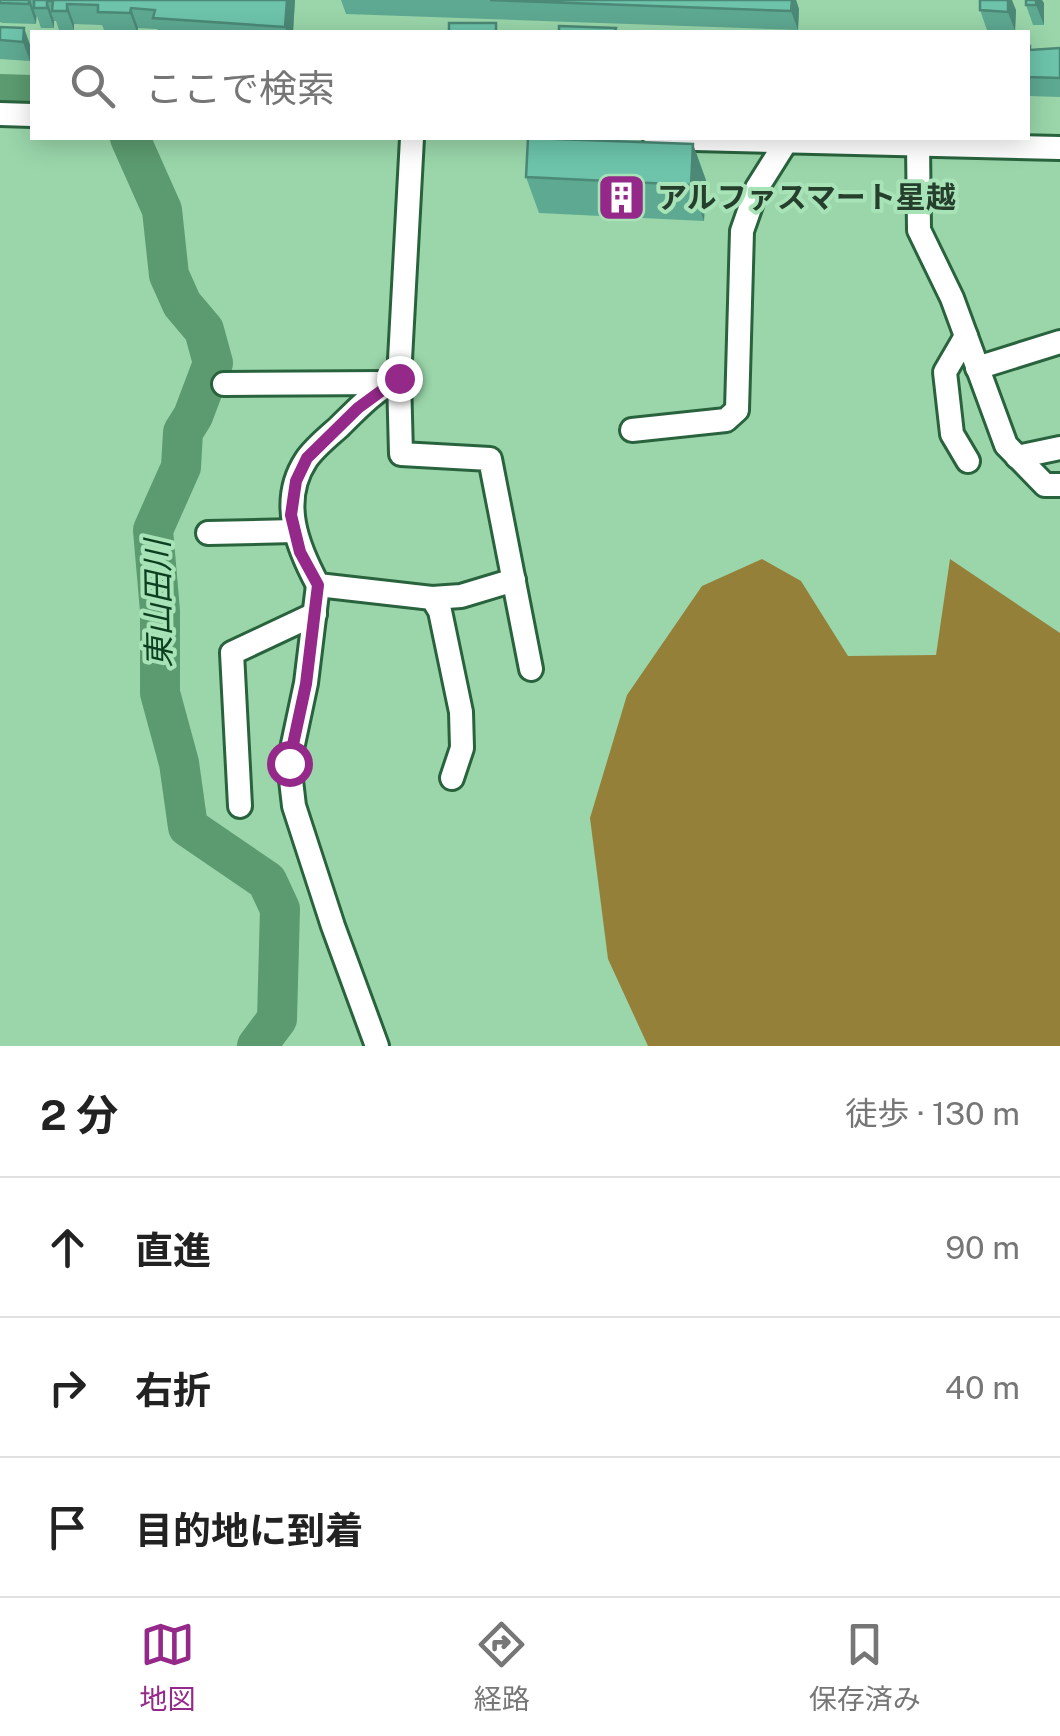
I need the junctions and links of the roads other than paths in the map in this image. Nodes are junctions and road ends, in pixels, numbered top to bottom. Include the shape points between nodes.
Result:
1 (0, 114) edge
2 (30, 115) edge
3 (412, 140) edge
4 (720, 140) edge
5 (786, 142) junction
6 (918, 144) junction
7 (1060, 148) edge
8 (966, 336) junction
9 (1060, 342) edge
10 (977, 368) junction
11 (393, 381) junction
12 (224, 384) dead end
13 (632, 430) dead end
14 (1060, 448) edge
15 (1017, 456) junction
16 (968, 461) dead end
17 (1060, 485) edge
18 (208, 532) dead end
19 (295, 532) junction
20 (514, 580) junction
21 (318, 585) junction
22 (432, 598) junction
23 (315, 614) junction
24 (532, 669) dead end
25 (452, 778) dead end
26 (240, 806) dead end
27 (378, 1046) edge

1 - 2 street
3 - 11 street
4 - 5 street
5 - 6 street
5 - 13 street via 757,188 742,230 737,410 726,420
6 - 7 street
6 - 8 street via 919,230
8 - 10 street
8 - 16 street via 945,372 952,434
9 - 10 street
10 - 15 street via 1006,445
11 - 12 street
11 - 19 street via 307,458 296,481
11 - 20 street via 401,454 490,459
14 - 15 street
15 - 17 street via 1045,485
18 - 19 street
19 - 21 street
20 - 22 street
20 - 24 street
21 - 22 street
21 - 23 street
22 - 25 street via 462,712 462,748
23 - 26 street via 232,653
23 - 27 street via 289,763 294,806

